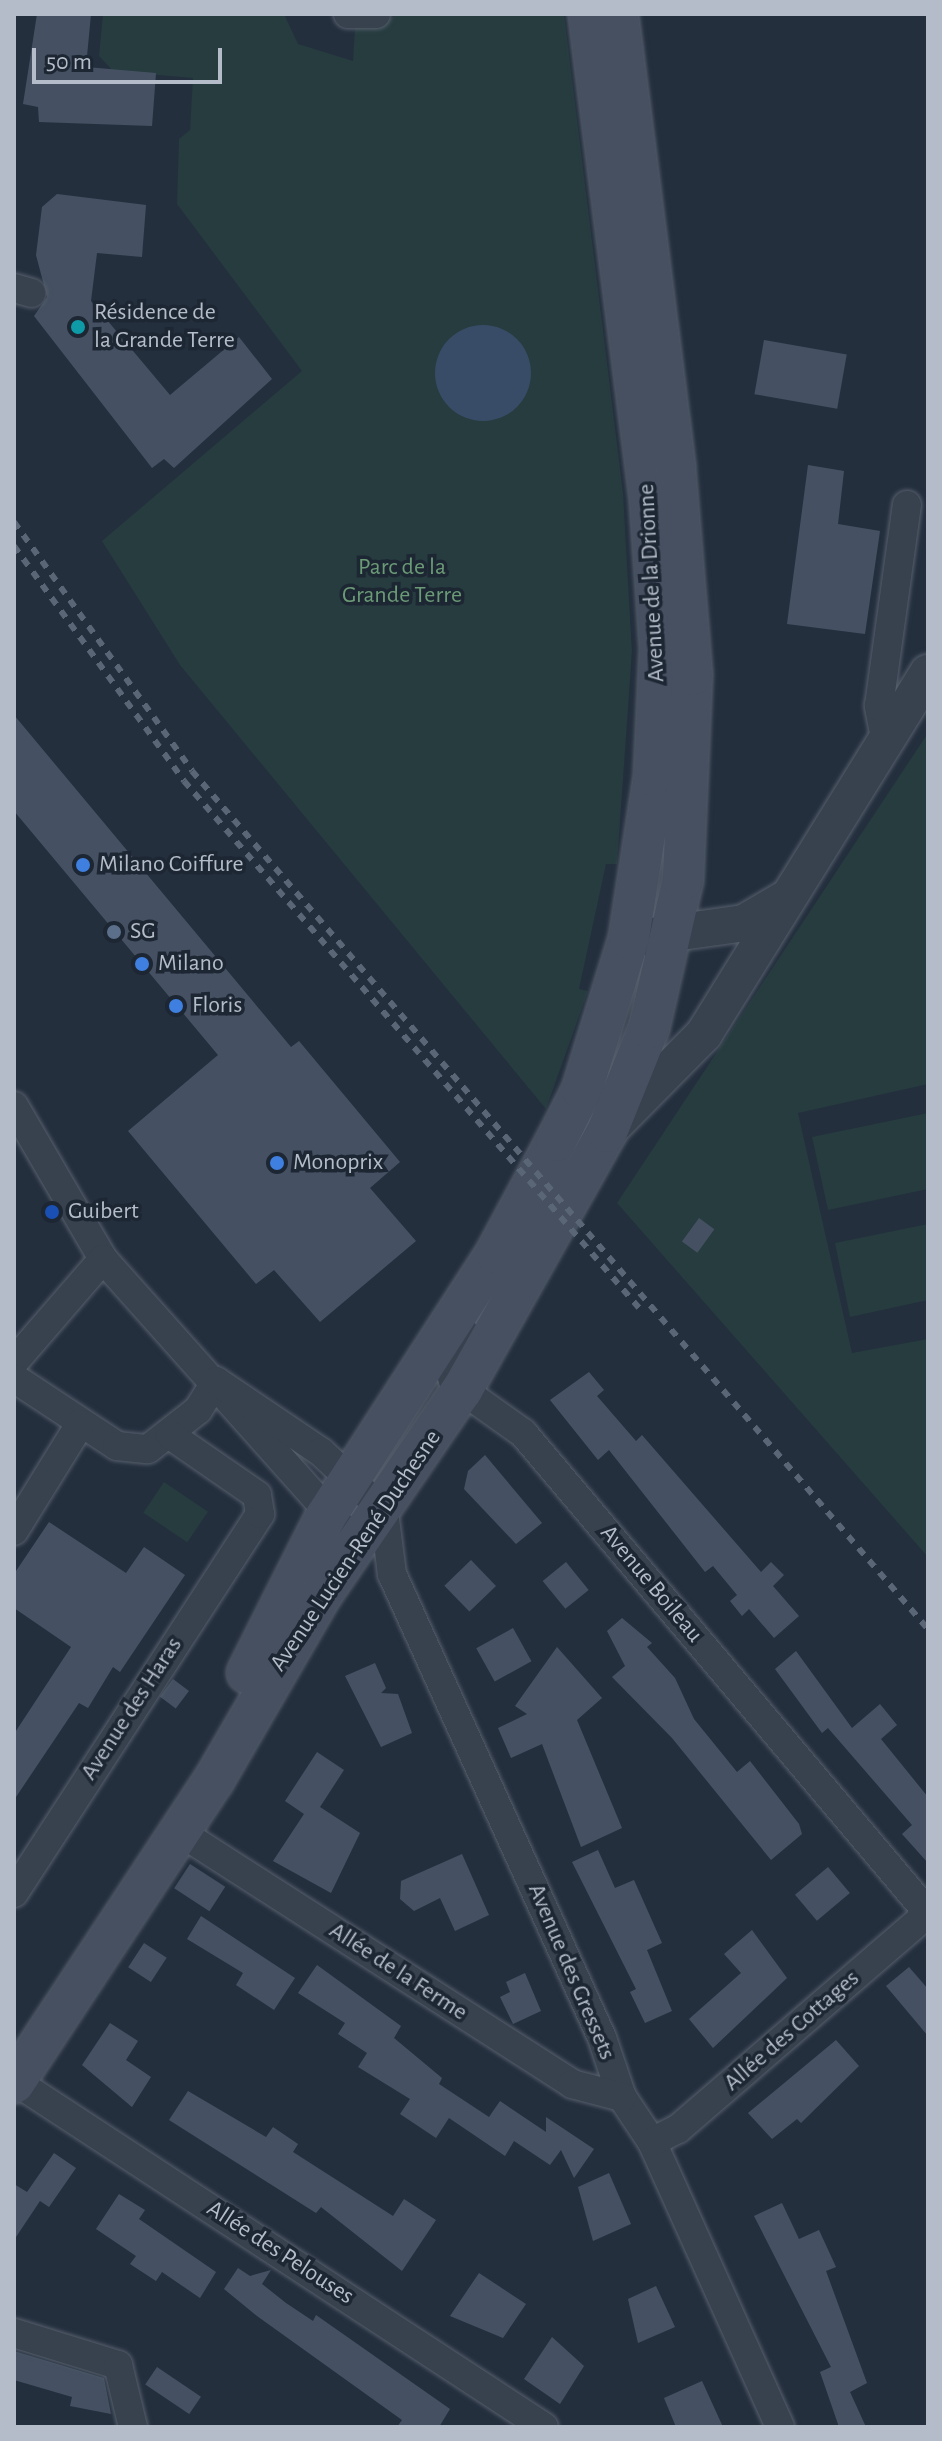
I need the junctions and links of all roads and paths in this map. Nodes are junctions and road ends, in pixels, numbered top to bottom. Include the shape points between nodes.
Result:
1 (348, 14) edge
2 (376, 14) edge
3 (589, 14) edge
4 (618, 14) edge
5 (907, 505) dead end
6 (928, 673) edge
7 (885, 738) junction
8 (784, 900) junction
9 (675, 934) junction
10 (629, 938) junction
11 (619, 978) junction
12 (649, 1028) junction
13 (704, 1034) junction
14 (14, 1106) edge
15 (607, 1132) junction
16 (556, 1141) joint
17 (496, 1253) junction
18 (103, 1259) junction
19 (14, 1362) edge
20 (14, 1378) edge
21 (216, 1381) junction
22 (462, 1390) junction
23 (80, 1424) junction
24 (170, 1435) junction
25 (349, 1478) junction
26 (326, 1516) junction
27 (373, 1525) junction
28 (14, 1531) edge
29 (180, 1832) junction
30 (14, 1893) edge
31 (928, 1913) edge
32 (14, 2041) edge
33 (15, 2082) edge
34 (622, 2097) junction
35 (652, 2142) junction
36 (14, 2333) edge
37 (133, 2427) edge
38 (544, 2427) edge
39 (780, 2427) edge

1 - 2 street
3 - 10 main road, Avenue de la Drionne via 650,500 660,648 654,776
4 - 9 main road, Avenue de la Drionne via 675,466 691,661 691,788
5 - 7 street via 879,706
6 - 7 street
7 - 8 street
8 - 9 street via 744,923
8 - 13 street
9 - 10 street
9 - 12 main road, Avenue de la Drionne
10 - 11 main road, Avenue de la Drionne
11 - 12 street
11 - 16 main road, Avenue de la Drionne
12 - 13 street
12 - 15 main road, Avenue de la Drionne
13 - 15 street
14 - 18 street
15 - 22 main road, Avenue Lucien-René Duchesne
16 - 17 main road, Avenue Lucien-René Duchesne
17 - 22 street via 494,1285 447,1360 450,1378
17 - 25 main road, Avenue Lucien-René Duchesne
18 - 19 street
18 - 21 street
20 - 23 street
21 - 24 street
21 - 25 street
21 - 26 street
22 - 27 main road, Avenue Lucien-René Duchesne
22 - 31 street, Avenue Boileau via 523,1433
23 - 24 street via 117,1446 148,1449
23 - 28 street
24 - 30 street, Avenue des Haras via 257,1495 260,1514
25 - 26 main road, Avenue Lucien-René Duchesne
25 - 27 street
26 - 27 street
26 - 32 main road, Avenue Lucien-René Duchesne via 220,1721
27 - 29 main road, Avenue Lucien-René Duchesne
27 - 34 street, Avenue des Gressets via 602,2038
29 - 33 main road, Avenue Lucien-René Duchesne
29 - 34 street, Allée de la Ferme via 572,2084
31 - 35 street, Allée des Cottages via 678,2129
33 - 38 street, Allée des Pelouses
34 - 35 street, Avenue des Gressets
35 - 39 street, Avenue des Gressets
36 - 37 street via 118,2365

